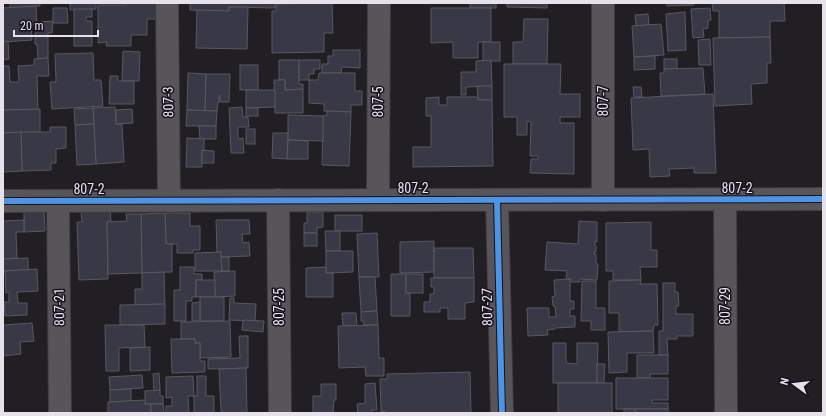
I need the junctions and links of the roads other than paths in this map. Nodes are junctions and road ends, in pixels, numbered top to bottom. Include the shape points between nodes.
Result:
1 (167, 3) edge
2 (379, 3) edge
3 (603, 3) edge
4 (823, 199) edge
5 (278, 200) junction
6 (378, 200) junction
7 (497, 200) junction
8 (603, 200) junction
9 (725, 200) junction
10 (3, 201) edge
11 (58, 201) junction
12 (169, 201) junction
13 (60, 413) edge
14 (280, 413) edge
15 (502, 413) edge
16 (726, 413) edge

1 - 12 street, 807-3
2 - 6 street, 807-5
3 - 8 street, 807-7
4 - 9 street, 807-2
5 - 6 street, 807-2
5 - 12 street, 807-2
5 - 14 street, 807-25
6 - 7 street, 807-2
7 - 8 street, 807-2
7 - 15 street, 807-27
8 - 9 street, 807-2
9 - 16 street, 807-29
10 - 11 street, 807-2
11 - 12 street, 807-2
11 - 13 street, 807-21

